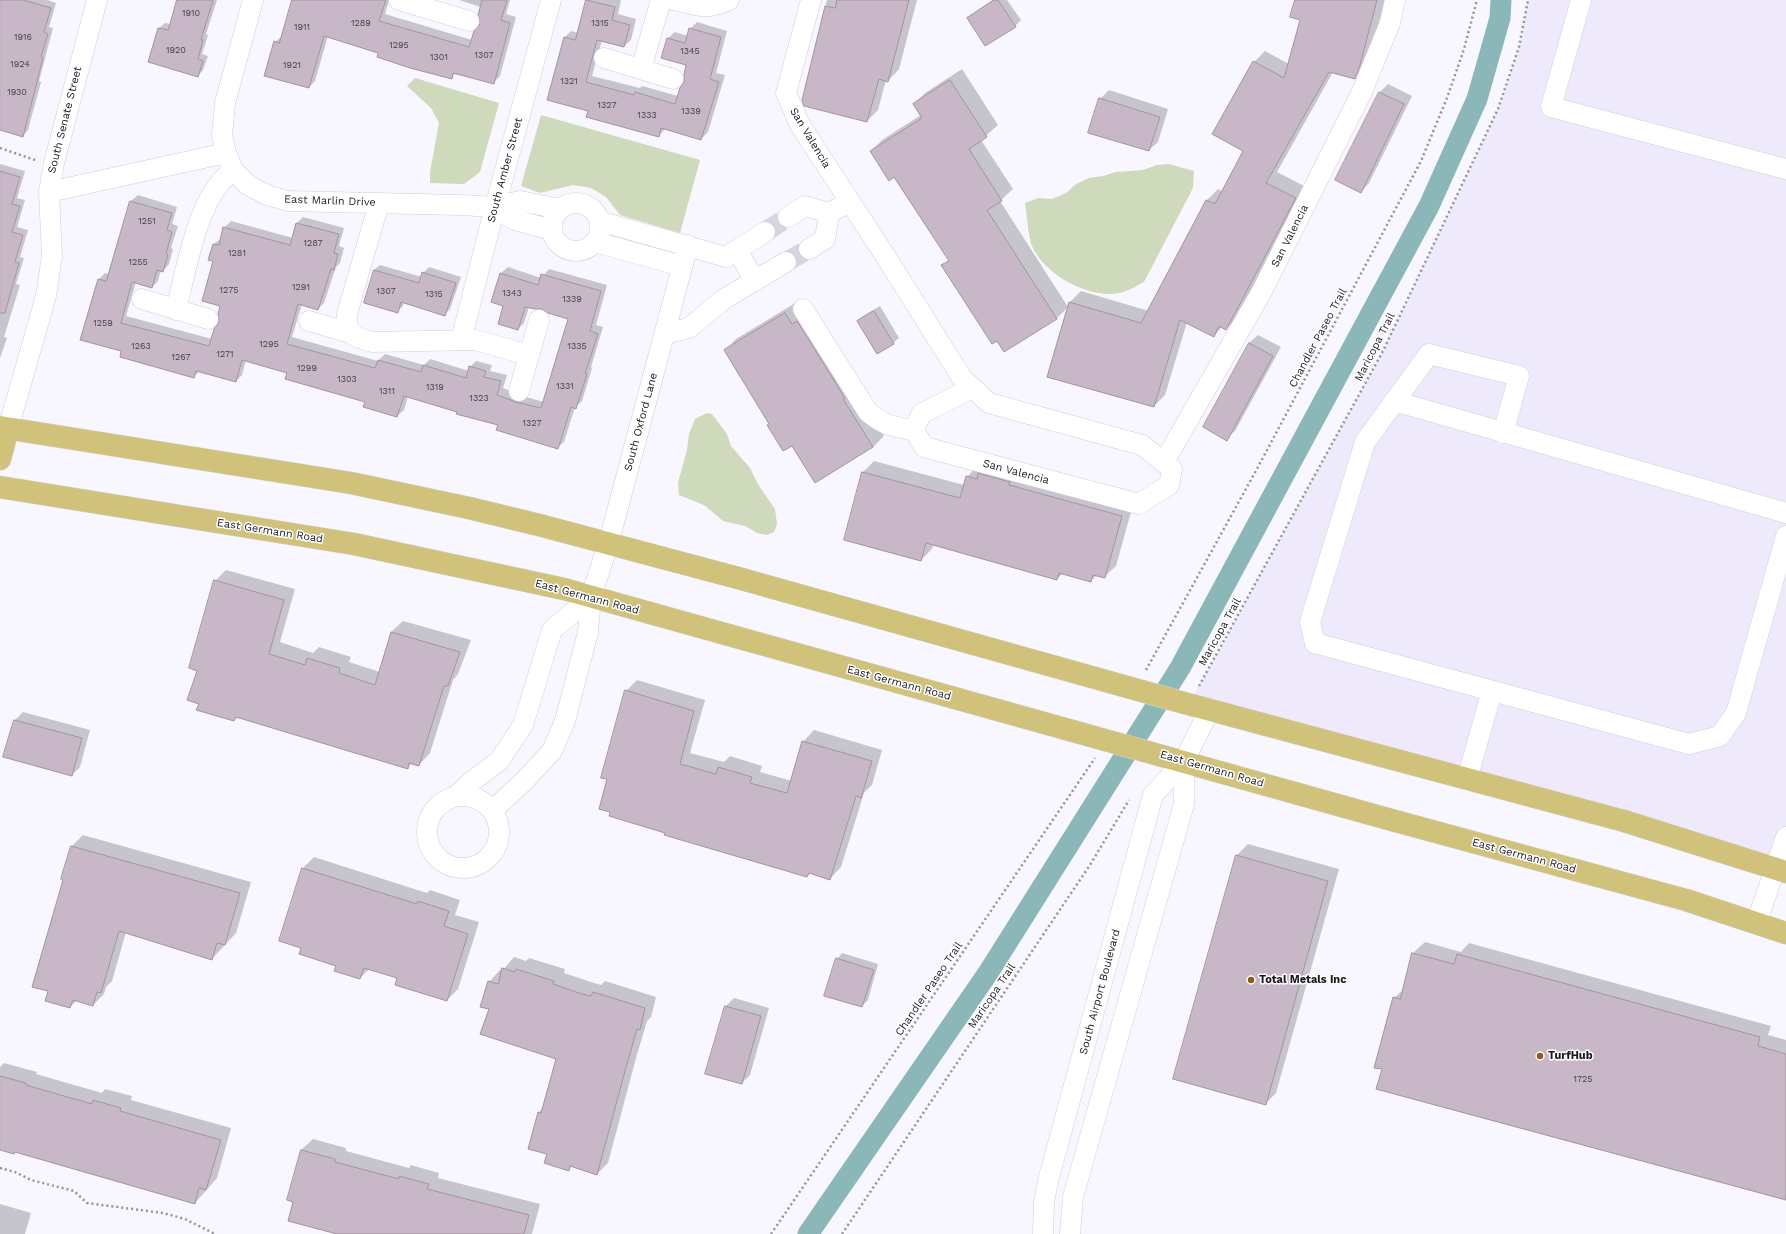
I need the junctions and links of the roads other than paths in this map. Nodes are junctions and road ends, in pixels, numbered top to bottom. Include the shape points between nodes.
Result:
1 (97, 0) edge
2 (253, 0) edge
3 (399, 0) edge
4 (551, 0) edge
5 (661, 0) edge
6 (673, 0) edge
7 (729, 0) edge
8 (811, 0) edge
9 (1395, 0) edge
10 (1580, 0) edge
11 (435, 5) edge
12 (469, 21) dead end
13 (604, 58) dead end
14 (641, 69) junction
15 (673, 79) dead end
16 (230, 162) junction
17 (1786, 169) edge
18 (49, 192) junction
19 (850, 202) junction
20 (379, 203) junction
21 (495, 207) junction
22 (560, 209) junction
23 (829, 213) junction
24 (788, 217) tunnel mouth
25 (599, 221) junction
26 (552, 230) junction
27 (765, 232) tunnel mouth
28 (595, 242) junction
29 (688, 245) junction
30 (809, 249) tunnel mouth
31 (737, 250) junction
32 (786, 262) tunnel mouth
33 (682, 266) junction
34 (755, 281) junction
35 (142, 299) dead end
36 (803, 309) dead end
37 (176, 310) junction
38 (208, 318) dead end
39 (539, 320) dead end
40 (309, 321) dead end
41 (350, 332) junction
42 (664, 334) junction
43 (461, 340) junction
44 (529, 355) junction
45 (972, 388) junction
46 (519, 391) dead end
47 (1394, 401) junction
48 (4, 428) edge
49 (914, 430) junction
50 (1503, 433) junction
51 (0, 459) edge
52 (1164, 462) junction
53 (0, 487) edge
54 (1786, 513) edge
55 (1786, 536) edge
56 (608, 545) junction
57 (591, 597) junction
58 (1492, 691) junction
59 (1210, 709) junction
60 (1184, 761) junction
61 (1467, 779) junction
62 (455, 797) junction
63 (492, 811) junction
64 (1786, 837) edge
65 (1781, 870) edge
66 (1756, 924) junction
67 (1786, 933) edge
68 (1066, 1117) junction
69 (1093, 1125) junction
70 (1043, 1234) edge
71 (1070, 1234) edge

1 - 18 street, South Senate Street via 54,163
2 - 16 street via 225,104 222,135
3 - 11 street
4 - 21 street, South Amber Street
5 - 14 street
6 - 7 street via 707,8
8 - 19 street, San Valencia via 786,93 800,125
9 - 52 street, San Valencia via 1390,23 1360,94 1265,286
10 - 17 street via 1552,107
11 - 12 street
13 - 14 street
14 - 15 street
16 - 18 street
16 - 20 street, East Marlin Drive via 248,185 267,195 288,201
16 - 37 street via 200,221
18 - 48 street, South Senate Street via 52,238 46,296
19 - 23 street
19 - 45 street, San Valencia via 962,378
20 - 21 street, East Marlin Drive
20 - 41 street via 347,314 346,324
21 - 22 street, East Marlin Drive via 520,201
21 - 26 street via 515,220
21 - 43 street, South Amber Street
22 - 25 street, East Marlin Drive via 567,205 583,204 590,208
22 - 26 street via 552,222
23 - 24 street via 805,206
23 - 30 street via 825,239
25 - 28 street via 599,232
25 - 29 street
26 - 28 street via 554,237 565,249 581,250
27 - 31 street
28 - 33 street
29 - 31 street via 726,257
29 - 33 street, South Oxford Lane
31 - 34 street
32 - 34 street
33 - 42 street, South Oxford Lane
34 - 42 street via 724,299 689,328
35 - 37 street
36 - 49 street via 868,412 882,423
37 - 38 street
39 - 44 street
40 - 41 street
41 - 43 street via 373,342
42 - 56 street, South Oxford Lane
43 - 44 street via 475,340
44 - 46 street
45 - 49 street via 921,414
45 - 52 street, San Valencia via 989,403 1142,445
47 - 50 street
47 - 50 street via 1429,354 1519,376
47 - 58 street via 1365,442 1310,622 1315,643
48 - 51 main road
48 - 56 main road via 351,484 468,508
49 - 52 street, San Valencia via 924,448 1139,504 1169,485 1172,469
50 - 54 street
53 - 57 main road, East Germann Road via 354,544
55 - 58 street via 1736,713 1720,736 1689,744
56 - 57 street, South Oxford Lane
56 - 59 main road via 1142,680 1194,695
57 - 60 main road, East Germann Road via 1106,747 1158,754
57 - 62 street via 552,630 523,725 499,761
57 - 63 street, South Oxford Lane via 588,632 564,721 552,751 526,780
58 - 61 street
59 - 60 street, South Airport Boulevard
59 - 61 main road
60 - 66 main road, East Germann Road via 1686,900
60 - 68 street, South Airport Boulevard via 1154,795
60 - 69 street, South Airport Boulevard via 1184,804
61 - 65 main road via 1624,821
62 - 63 street via 476,799
62 - 63 street via 438,807 428,824 427,836 430,847 447,865 471,867 482,863 491,855 499,833
64 - 65 street
65 - 66 street
66 - 67 main road, East Germann Road
68 - 69 street
68 - 70 street, South Airport Boulevard via 1044,1202
69 - 71 street, South Airport Boulevard via 1073,1197

